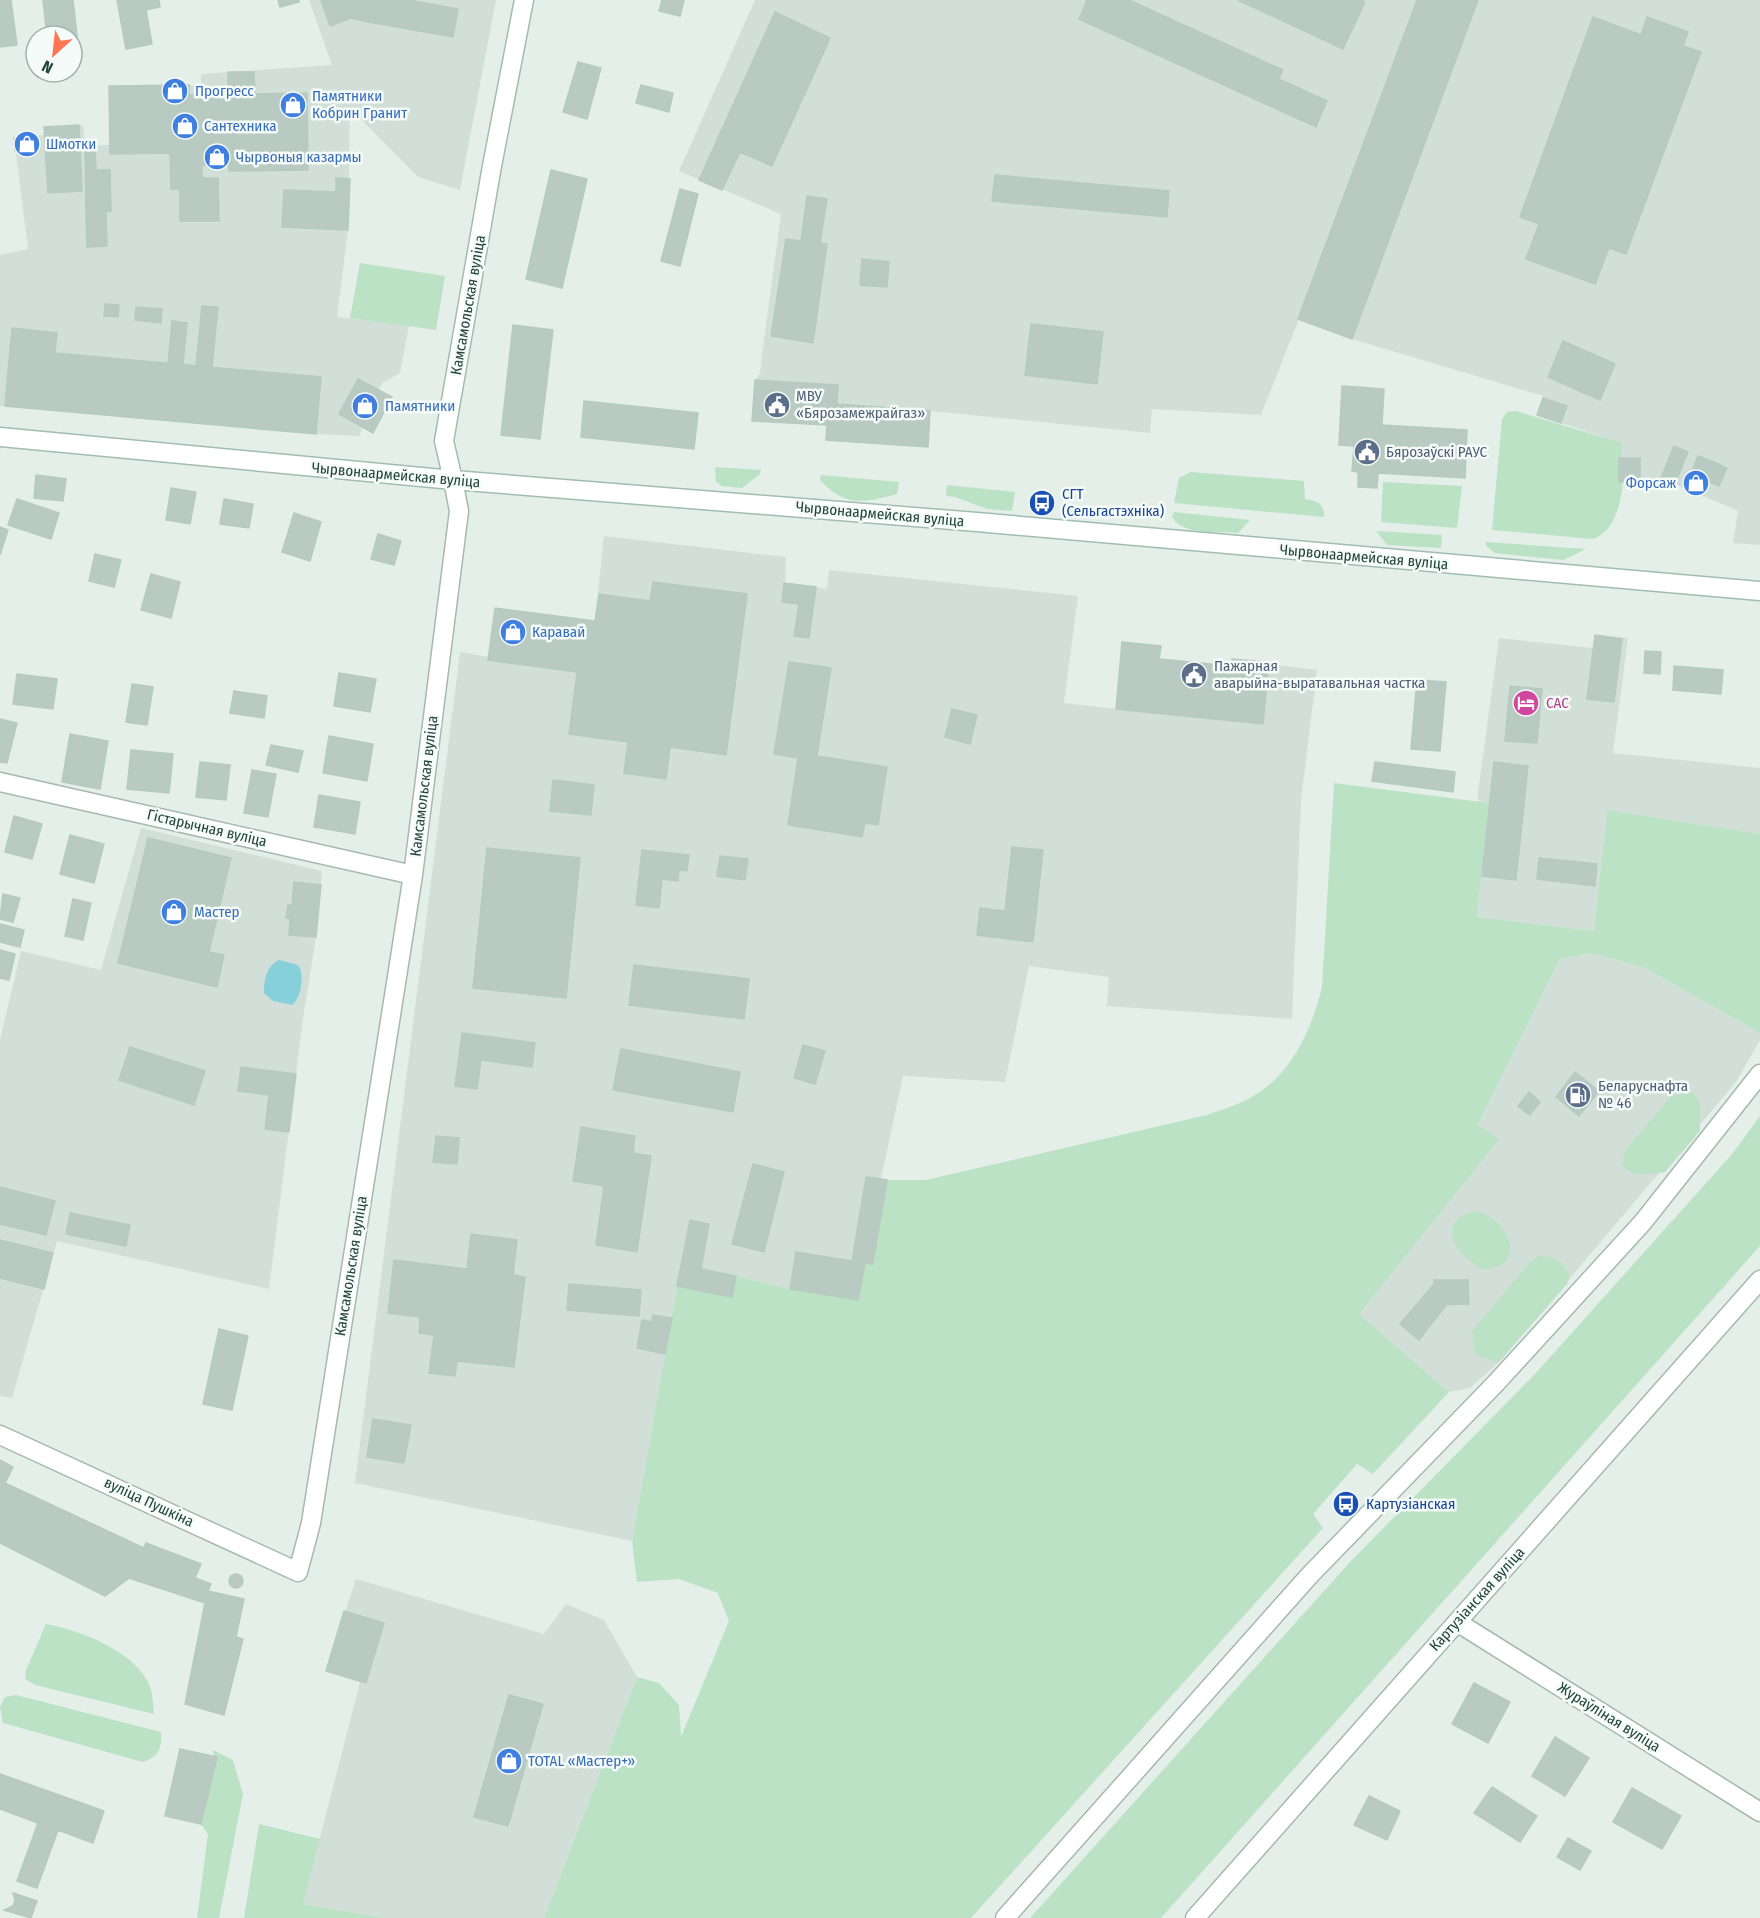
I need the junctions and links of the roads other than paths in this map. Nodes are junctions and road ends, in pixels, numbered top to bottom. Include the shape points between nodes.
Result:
1 (524, 0) edge
2 (0, 437) edge
3 (453, 480) junction
4 (1760, 591) edge
5 (0, 782) edge
6 (413, 875) junction
7 (1760, 1074) edge
8 (1760, 1280) edge
9 (0, 1435) edge
10 (298, 1572) joint
11 (1457, 1622) junction
12 (1760, 1812) edge
13 (1005, 1918) edge
14 (1195, 1918) edge

1 - 3 street, Камсамольская вуліца via 444,441
2 - 3 street, Чырвонаармейская вуліца
3 - 4 street, Чырвонаармейская вуліца
3 - 6 street, Камсамольская вуліца via 459,511
5 - 6 street, Гістарычная вуліца
6 - 10 street, Камсамольская вуліца via 310,1524
7 - 13 street via 1643,1222 1488,1391 1309,1576
8 - 11 street, Картузіанская вуліца
9 - 10 street, вуліца Пушкіна
11 - 12 street, Жураўліная вуліца
11 - 14 street, Картузіанская вуліца

